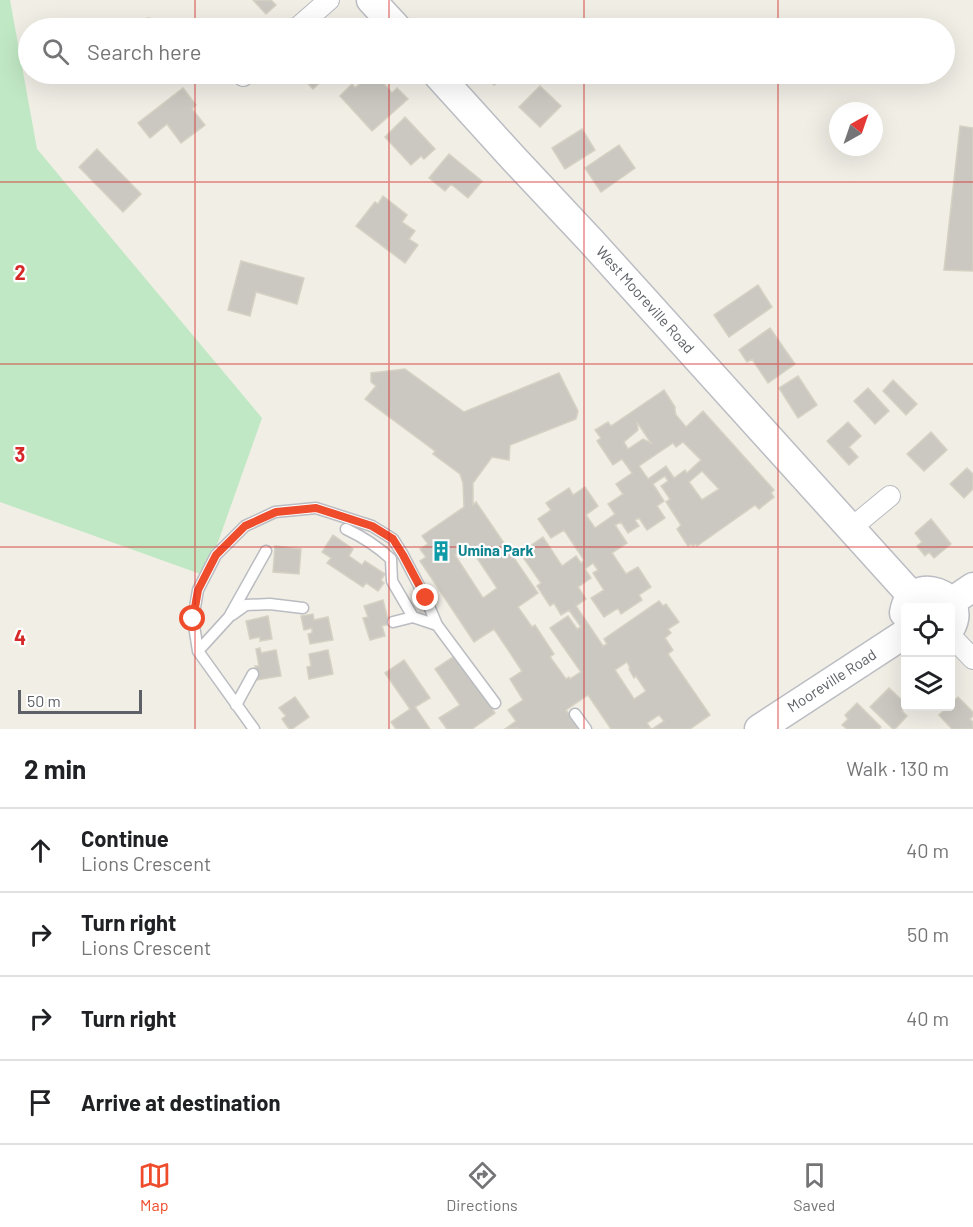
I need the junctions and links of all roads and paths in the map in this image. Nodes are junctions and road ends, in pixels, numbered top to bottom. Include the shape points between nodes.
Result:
1 (329, 0) edge
2 (371, 0) edge
3 (308, 18) edge
4 (388, 18) edge
5 (446, 84) edge
6 (890, 496) dead end
7 (346, 529) dead end
8 (850, 529) junction
9 (266, 550) dead end
10 (912, 596) junction
11 (906, 603) edge
12 (958, 606) edge
13 (303, 608) dead end
14 (229, 617) junction
15 (413, 617) junction
16 (393, 622) dead end
17 (437, 625) junction
18 (901, 636) edge
19 (955, 639) edge
20 (198, 651) junction
21 (973, 659) edge
22 (253, 674) dead end
23 (495, 704) dead end
24 (236, 705) junction
25 (575, 714) dead end
26 (254, 729) edge
27 (585, 729) edge
28 (759, 729) edge

1 - 3 street
2 - 4 main road
5 - 8 main road, West Mooreville Road
6 - 8 street
7 - 15 lane via 391,559 392,581
8 - 10 main road, West Mooreville Road
9 - 14 lane
10 - 11 main road
10 - 12 main road via 937,591
13 - 14 lane via 246,605
14 - 20 lane
15 - 16 lane
15 - 17 lane
17 - 20 lane via 393,539 372,526 316,508 276,512 245,526 216,555 198,590 193,619
17 - 23 lane
18 - 28 main road, Mooreville Road
19 - 21 street
20 - 24 lane
22 - 24 lane
24 - 26 lane
25 - 27 lane

